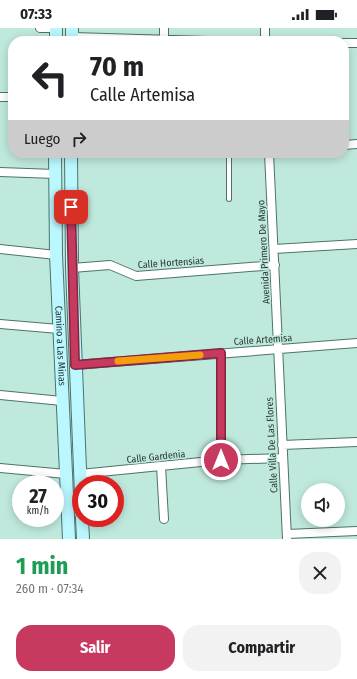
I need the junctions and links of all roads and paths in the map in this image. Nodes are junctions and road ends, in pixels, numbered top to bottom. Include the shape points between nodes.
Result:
1 (40, 28) edge
2 (56, 28) edge
3 (72, 35) edge
4 (95, 36) edge
5 (55, 158) edge
6 (71, 158) edge
7 (229, 158) edge
8 (269, 158) edge
9 (0, 172) edge
10 (55, 174) junction
11 (229, 199) dead end
12 (357, 244) edge
13 (0, 249) edge
14 (274, 249) junction
15 (56, 254) junction
16 (275, 265) junction
17 (72, 268) junction
18 (0, 324) edge
19 (59, 329) junction
20 (357, 343) edge
21 (278, 349) junction
22 (221, 353) junction
23 (75, 365) junction
24 (0, 395) edge
25 (62, 401) junction
26 (357, 442) edge
27 (282, 445) junction
28 (283, 458) junction
29 (221, 460) junction
30 (162, 466) junction
31 (0, 468) edge
32 (66, 474) junction
33 (80, 474) joint
34 (164, 519) dead end
35 (83, 527) edge
36 (357, 531) edge
37 (287, 536) edge
38 (69, 539) edge
39 (84, 539) edge

1 - 2 street
3 - 4 street
5 - 10 street, Camino a Las Minas
6 - 17 street, Camino a Las Minas
7 - 11 lane
8 - 14 street, Avenida Primero De Mayo
9 - 10 street
10 - 15 street, Camino a Las Minas
12 - 14 street
13 - 15 street
14 - 16 street, Avenida Primero De Mayo
15 - 19 street, Camino a Las Minas
16 - 17 street, Calle Hortensias via 136,276 110,265
16 - 21 street, Avenida Primero De Mayo
17 - 23 street, Camino a Las Minas
18 - 19 street
19 - 25 street, Camino a Las Minas
20 - 21 street, Calle Artemisa
21 - 22 street, Calle Artemisa
21 - 27 street, Calle Villa De Las Flores
22 - 23 street, Calle Artemisa
22 - 29 street
23 - 33 street, Camino a Las Minas
24 - 25 street
25 - 32 street, Camino a Las Minas
26 - 27 street
27 - 28 street, Calle Villa De Las Flores
28 - 29 street, Calle Gardenia
28 - 37 street, Calle Villa De Las Flores
29 - 30 street, Calle Gardenia
30 - 33 street, Calle Gardenia
30 - 34 street
31 - 32 street
32 - 38 street, Camino a Las Minas
35 - 39 street
36 - 37 street

